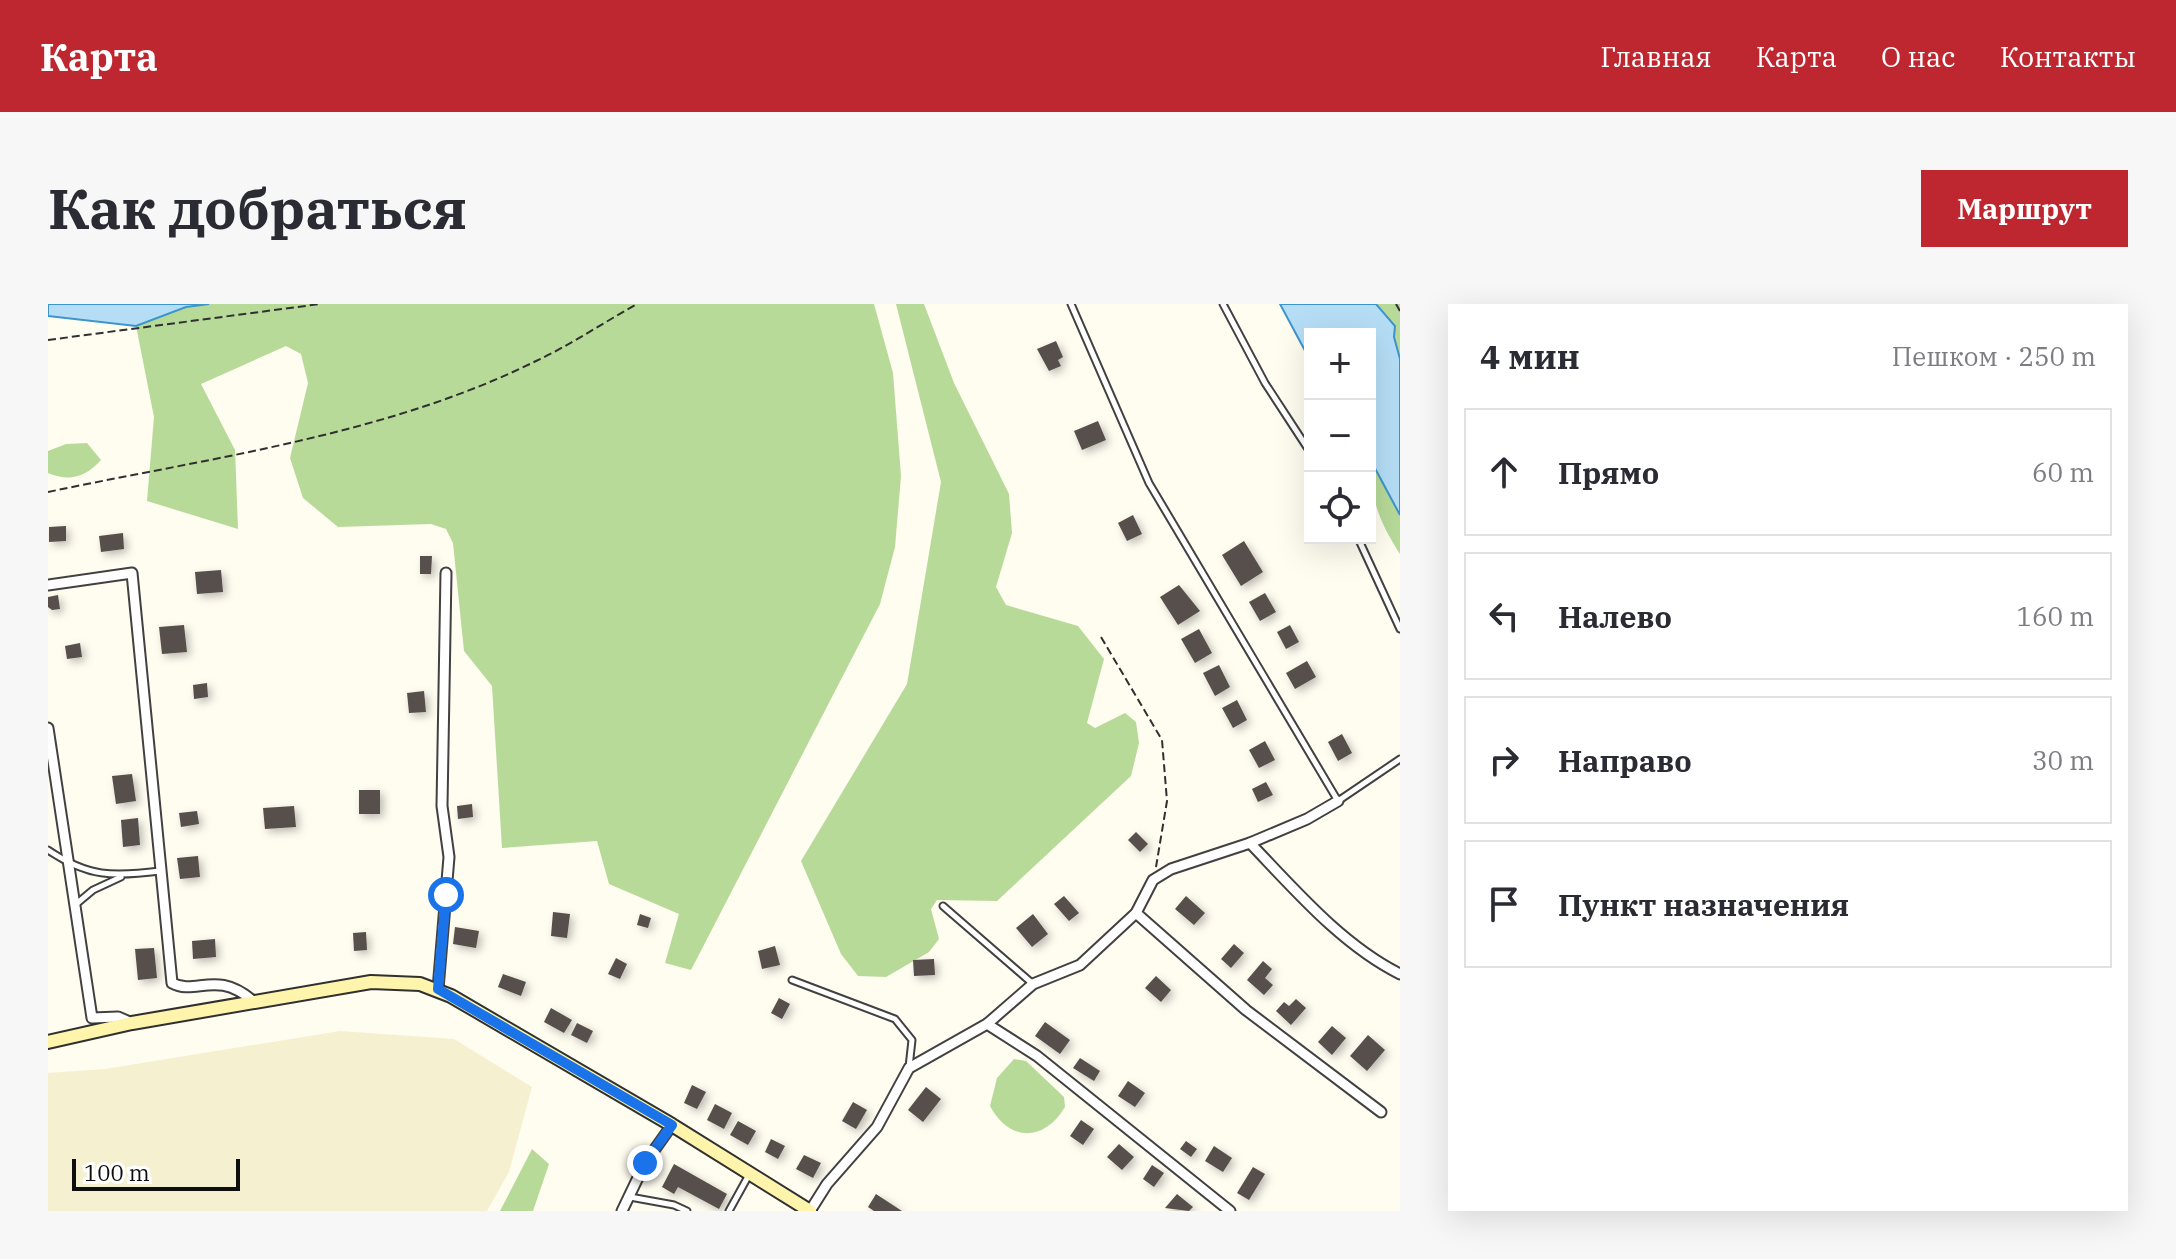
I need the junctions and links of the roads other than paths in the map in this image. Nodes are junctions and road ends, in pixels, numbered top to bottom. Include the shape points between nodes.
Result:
1 (1071, 304) edge
2 (1223, 304) edge
3 (1304, 443) edge
4 (1361, 544) edge
5 (446, 573) dead end
6 (48, 585) edge
7 (1400, 629) edge
8 (48, 728) edge
9 (1400, 759) edge
10 (1338, 801) junction
11 (1250, 843) junction
12 (48, 850) edge
13 (68, 863) junction
14 (160, 871) junction
15 (126, 875) junction
16 (75, 906) junction
17 (943, 906) dead end
18 (1136, 913) junction
19 (1400, 974) edge
20 (792, 980) dead end
21 (1033, 984) junction
22 (438, 989) junction
23 (253, 1001) junction
24 (132, 1023) junction
25 (987, 1024) junction
26 (48, 1042) edge
27 (909, 1068) junction
28 (1381, 1112) dead end
29 (672, 1125) junction
30 (750, 1173) junction
31 (627, 1196) junction
32 (622, 1211) edge
33 (687, 1211) edge
34 (729, 1211) edge
35 (810, 1211) edge
36 (1230, 1211) edge

1 - 10 lane via 1149,483
2 - 3 lane
4 - 7 lane
5 - 22 street via 442,806 449,857
6 - 14 street via 126,572 134,578
8 - 13 street
9 - 10 lane
10 - 11 street
11 - 18 street via 1153,880
11 - 19 street via 1356,948
12 - 13 lane
13 - 15 lane via 105,876
13 - 16 street
14 - 15 lane
14 - 23 street via 172,983 179,987 219,982
15 - 16 lane via 93,890
16 - 24 street via 92,1018 118,1017
17 - 21 lane
18 - 21 street via 1080,965
18 - 28 street via 1246,1010
20 - 27 lane via 895,1019 912,1040
21 - 25 street
22 - 23 main road via 398,980
22 - 29 main road
23 - 24 main road
24 - 26 main road
25 - 27 street
25 - 36 street via 1037,1056
27 - 35 street via 877,1127
29 - 30 main road
29 - 31 street
30 - 34 lane
30 - 35 main road
31 - 32 street
31 - 33 lane

